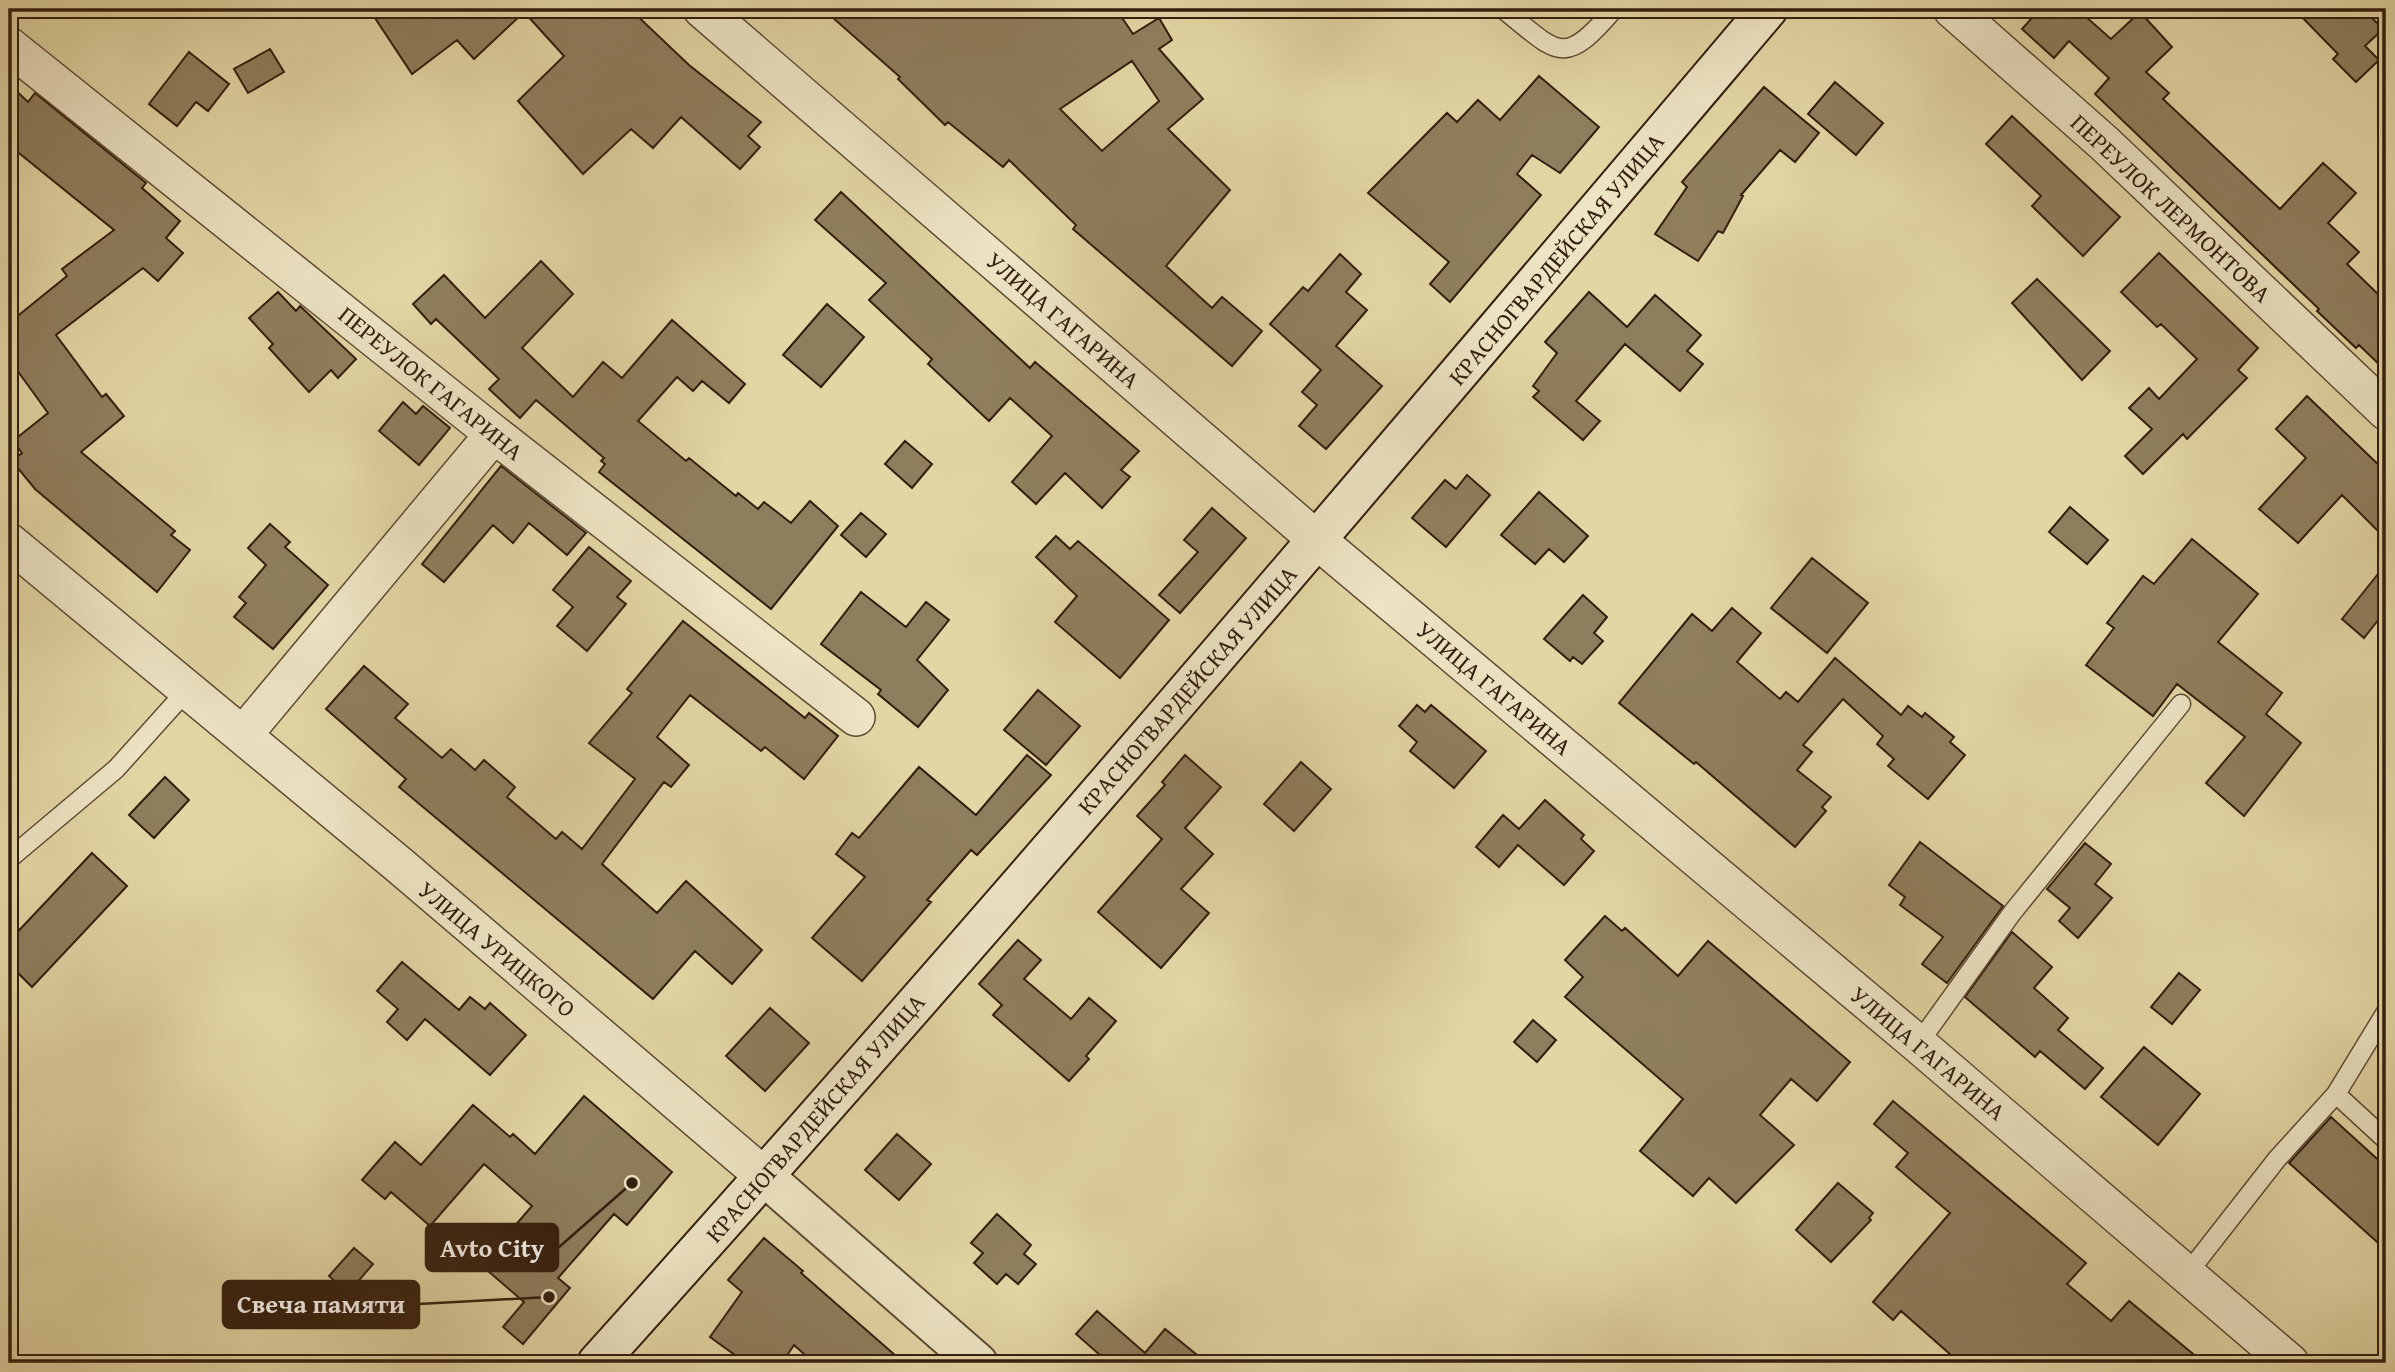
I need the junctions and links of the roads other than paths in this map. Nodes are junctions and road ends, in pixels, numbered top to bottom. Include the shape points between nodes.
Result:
1 (702, 9) edge
2 (1503, 9) edge
3 (1614, 9) edge
4 (1768, 9) edge
5 (1952, 9) edge
6 (9, 46) edge
7 (2386, 411) edge
8 (494, 434) junction
9 (1317, 540) junction
10 (9, 542) edge
11 (188, 689) junction
12 (2181, 705) dead end
13 (856, 717) dead end
14 (243, 735) junction
15 (9, 859) edge
16 (2385, 1019) edge
17 (1918, 1044) junction
18 (2336, 1094) junction
19 (2386, 1140) edge
20 (765, 1177) junction
21 (2187, 1274) junction
22 (597, 1363) edge
23 (978, 1363) edge
24 (2290, 1363) edge

1 - 9 street, УЛИЦА ГАГАРИНА
2 - 3 lane via 1544,42 1562,49 1576,48 1590,38
4 - 9 main road, КРАСНОГВАРДЕЙСКАЯ УЛИЦА
5 - 7 street, ПЕРЕУЛОК ЛЕРМОНТОВА via 2104,143
6 - 8 street, ПЕРЕУЛОК ГАГАРИНА
8 - 13 street, ПЕРЕУЛОК ГАГАРИНА
8 - 14 street
9 - 17 street, УЛИЦА ГАГАРИНА
9 - 20 main road, КРАСНОГВАРДЕЙСКАЯ УЛИЦА
10 - 11 street, УЛИЦА УРИЦКОГО
11 - 14 street, УЛИЦА УРИЦКОГО
11 - 15 lane via 116,769
12 - 17 lane via 2012,913
14 - 20 street, УЛИЦА УРИЦКОГО
16 - 18 lane
17 - 21 street, УЛИЦА ГАГАРИНА
18 - 19 lane
18 - 21 lane via 2277,1159
20 - 22 main road, КРАСНОГВАРДЕЙСКАЯ УЛИЦА
20 - 23 main road, УЛИЦА УРИЦКОГО
21 - 24 street, УЛИЦА ГАГАРИНА

